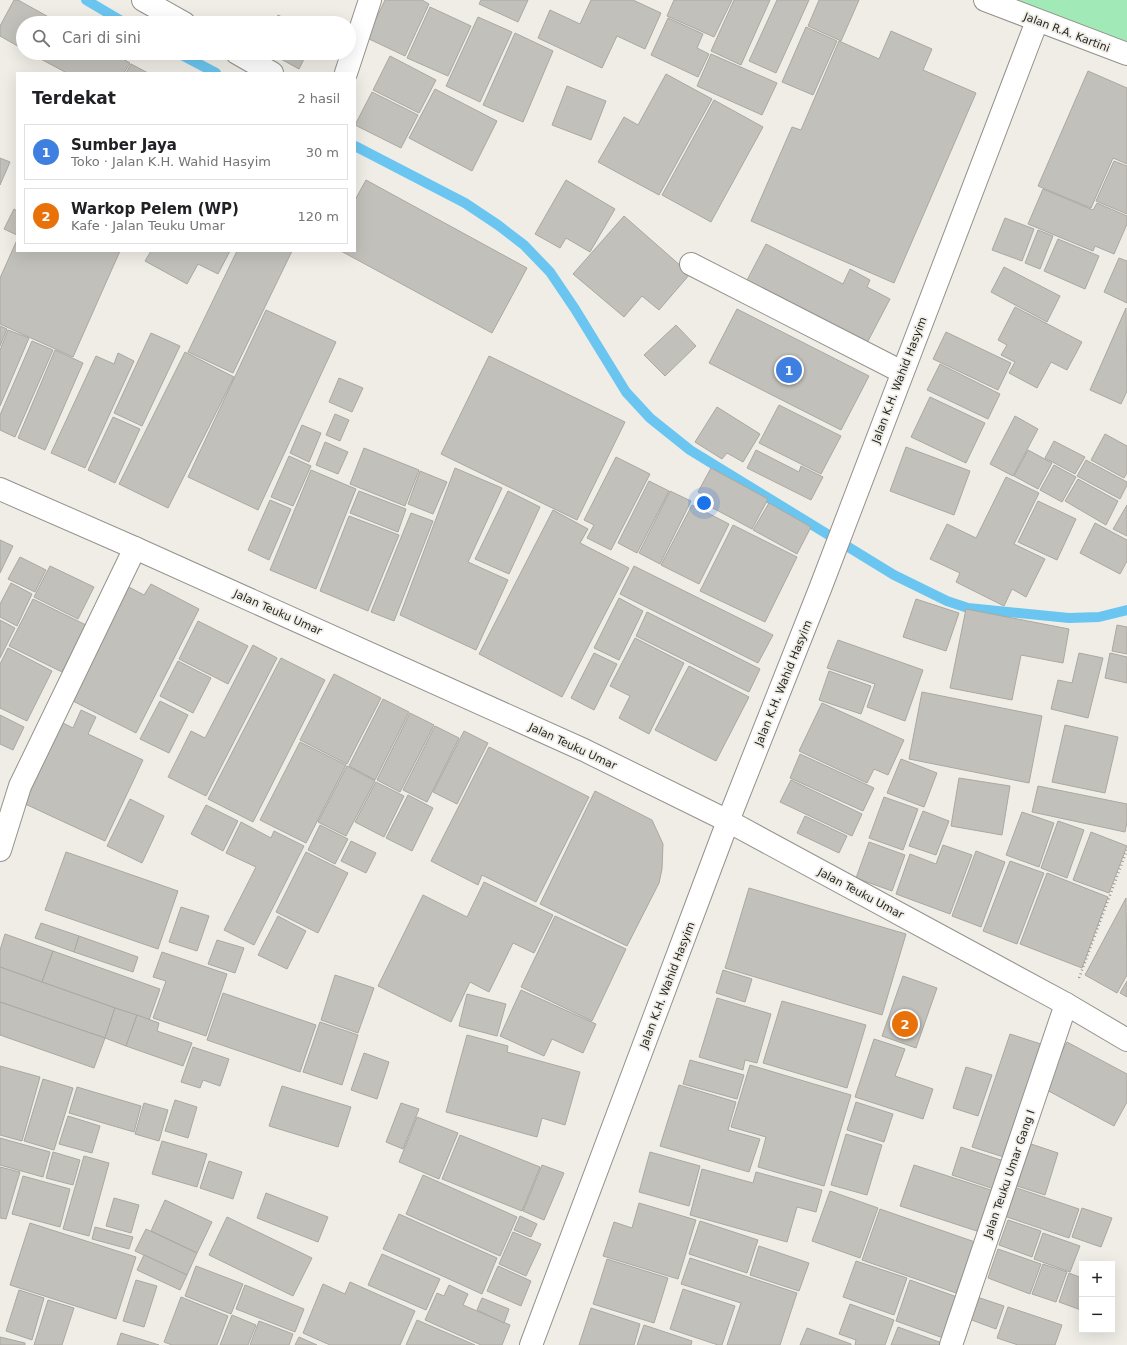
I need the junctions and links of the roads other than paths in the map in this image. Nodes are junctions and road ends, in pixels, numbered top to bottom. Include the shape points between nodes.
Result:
1 (143, 0) edge
2 (370, 0) edge
3 (984, 0) edge
4 (172, 16) edge
5 (1036, 21) junction
6 (356, 43) edge
7 (1127, 54) edge
8 (249, 60) edge
9 (350, 60) edge
10 (270, 72) edge
11 (346, 72) edge
12 (691, 264) dead end
13 (902, 372) junction
14 (0, 489) edge
15 (135, 548) junction
16 (728, 821) junction
17 (0, 850) edge
18 (1066, 1004) junction
19 (1127, 1040) edge
20 (532, 1345) edge
21 (951, 1345) edge

1 - 4 street
2 - 6 street
3 - 5 street, Jalan R.A. Kartini
5 - 7 street, Jalan R.A. Kartini
5 - 13 street, Jalan K.H. Wahid Hasyim
8 - 10 street
9 - 11 street
12 - 13 street
13 - 16 street, Jalan K.H. Wahid Hasyim
14 - 15 street, Jalan Teuku Umar
15 - 16 street, Jalan Teuku Umar via 584,750
15 - 17 street via 20,786
16 - 18 street, Jalan Teuku Umar
16 - 20 street, Jalan K.H. Wahid Hasyim
18 - 19 street, Jalan Teuku Umar
18 - 21 street, Jalan Teuku Umar Gang I

